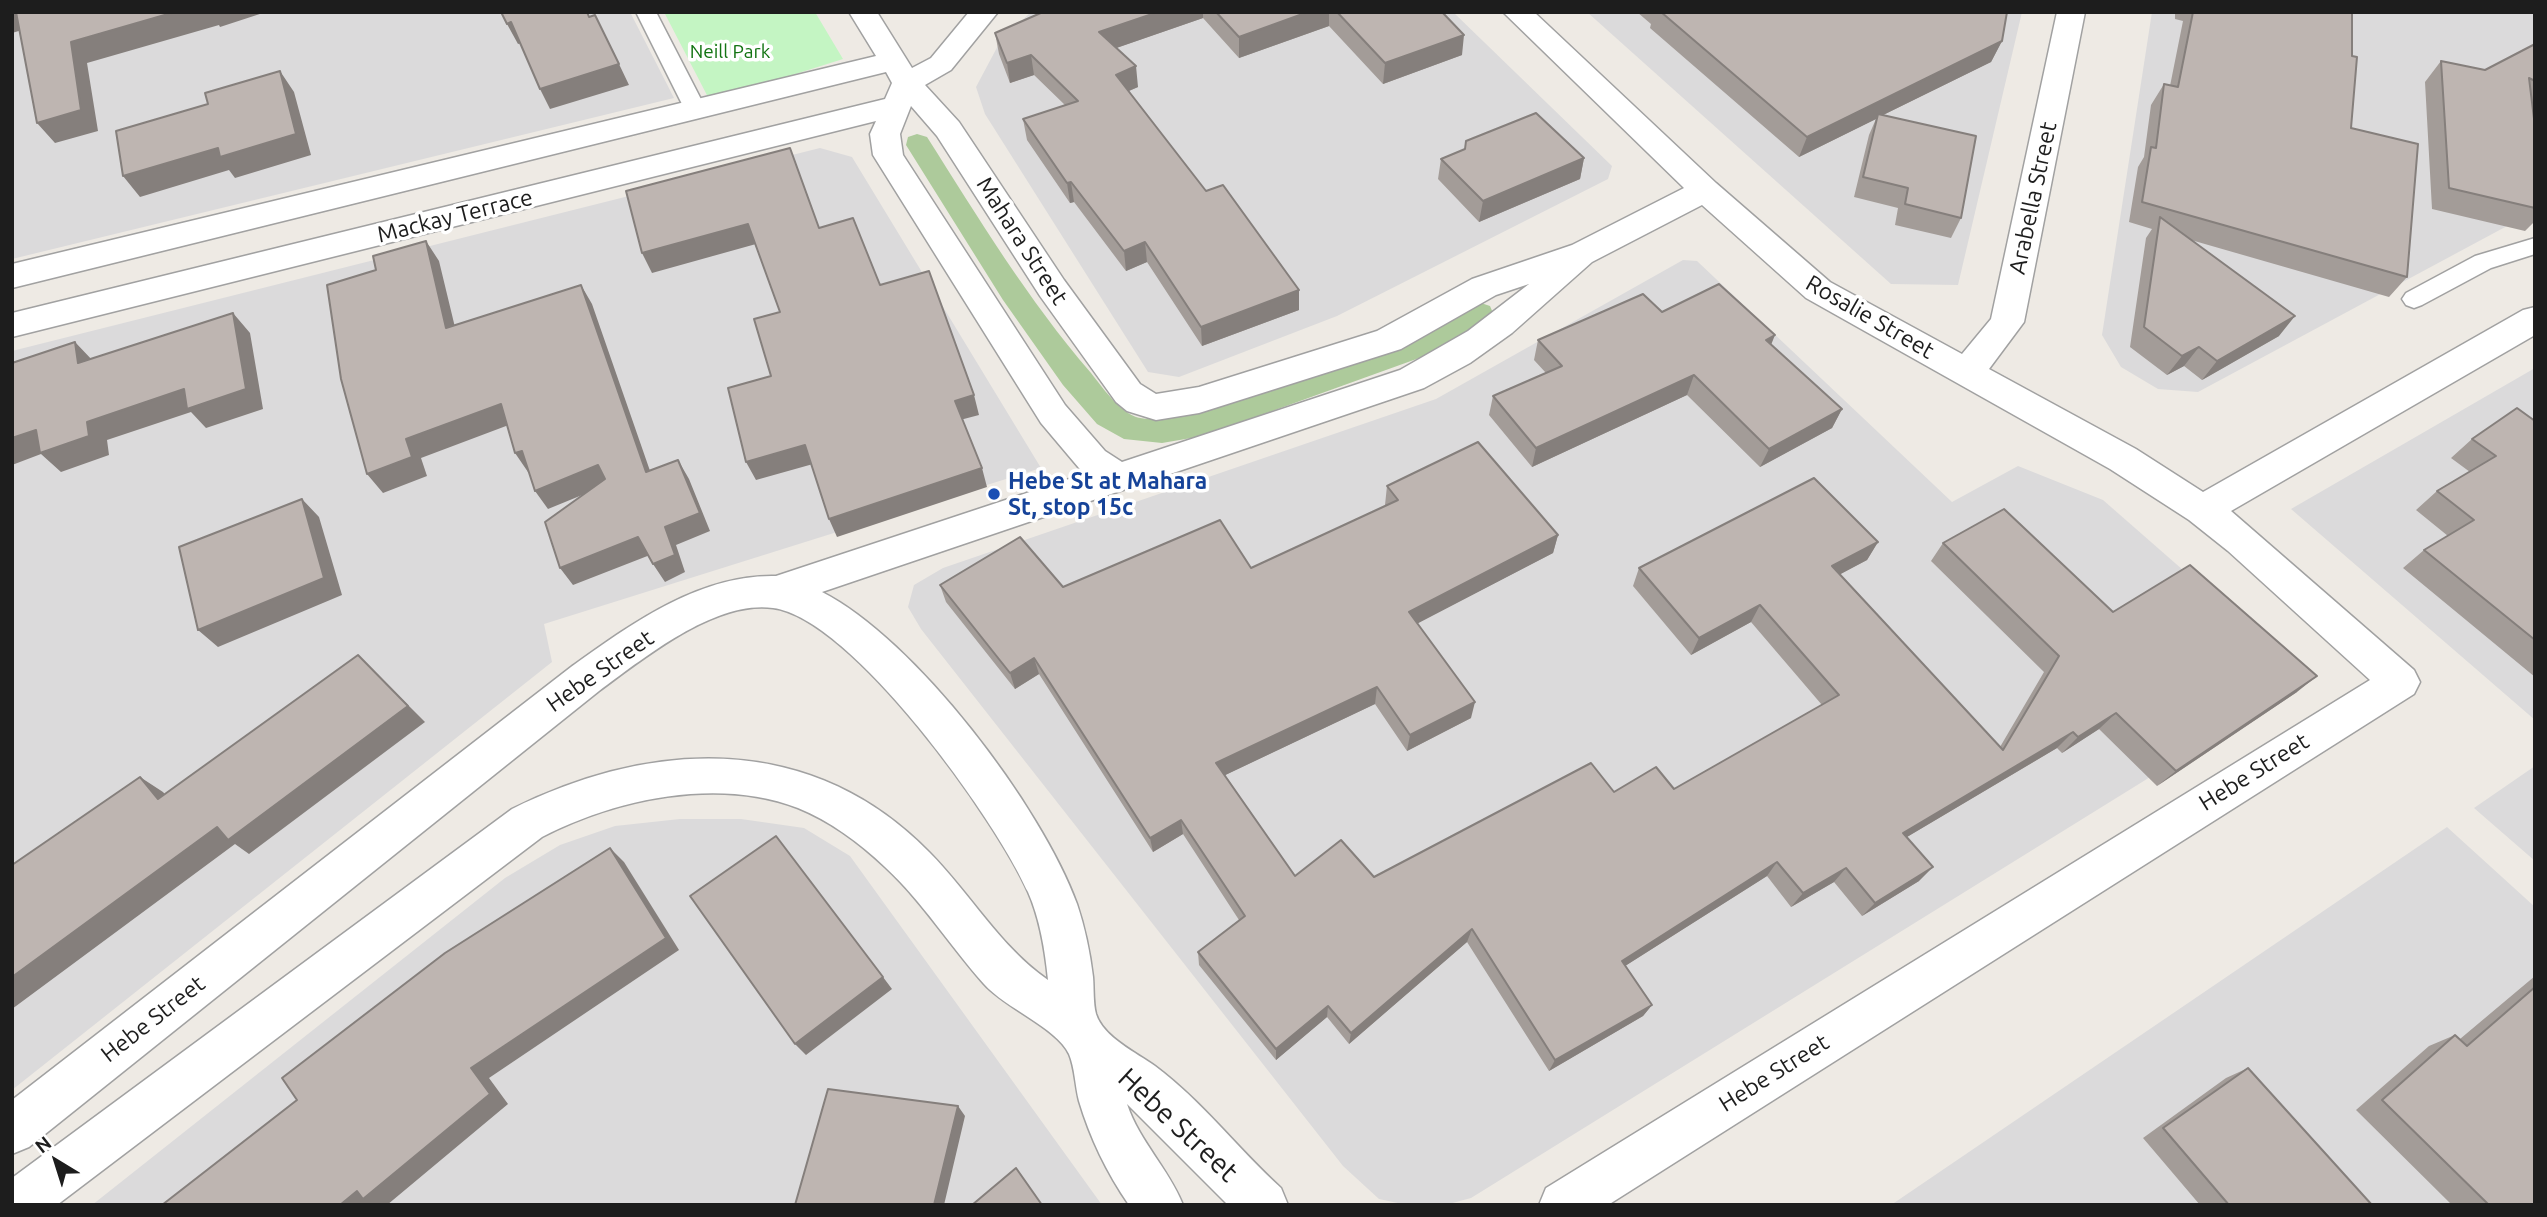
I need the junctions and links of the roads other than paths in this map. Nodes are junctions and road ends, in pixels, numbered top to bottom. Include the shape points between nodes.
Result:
1 (646, 12) edge
2 (863, 12) edge
3 (984, 12) edge
4 (1517, 12) edge
5 (2071, 12) edge
6 (899, 83) junction
7 (695, 110) junction
8 (1705, 190) junction
9 (2535, 246) edge
10 (1583, 253) junction
11 (12, 276) edge
12 (2414, 299) dead end
13 (2535, 319) edge
14 (12, 325) edge
15 (1968, 371) junction
16 (1119, 478) junction
17 (2202, 510) junction
18 (776, 592) junction
19 (1083, 1035) junction
20 (12, 1130) edge
21 (16, 1205) edge
22 (1159, 1205) edge
23 (1264, 1205) edge
24 (1563, 1205) edge

1 - 7 lane
2 - 6 street, Mahara Street
3 - 6 street via 941,64
4 - 8 street, Rosalie Street
5 - 15 street, Arabella Street via 2007,322
6 - 7 street, Mackay Terrace
6 - 10 street, Mahara Street via 948,130 1128,393 1151,406 1192,402 1362,351 1493,283
6 - 14 street, Mackay Terrace
6 - 16 street via 883,139 894,166 1054,414 1092,461
7 - 11 street, Mackay Terrace
8 - 10 street, Mahara Street
8 - 15 street, Rosalie Street via 1818,290
9 - 12 lane via 2483,262
10 - 16 street, Mahara Street via 1514,317 1430,370
13 - 17 street
15 - 17 street, Rosalie Street via 2123,459
16 - 18 street, Mahara Street
17 - 24 street, Hebe Street via 2400,682
18 - 19 street, Hebe Street via 837,621 892,671 1009,814 1049,887 1066,937
18 - 20 street, Hebe Street via 747,593 694,611 585,678
19 - 21 street, Hebe Street via 1010,978 900,853 867,825 828,802 790,786 754,780 697,778 631,785 567,801 506,837
19 - 22 street, Hebe Street via 1111,1132
19 - 23 street, Hebe Street via 1150,1093

